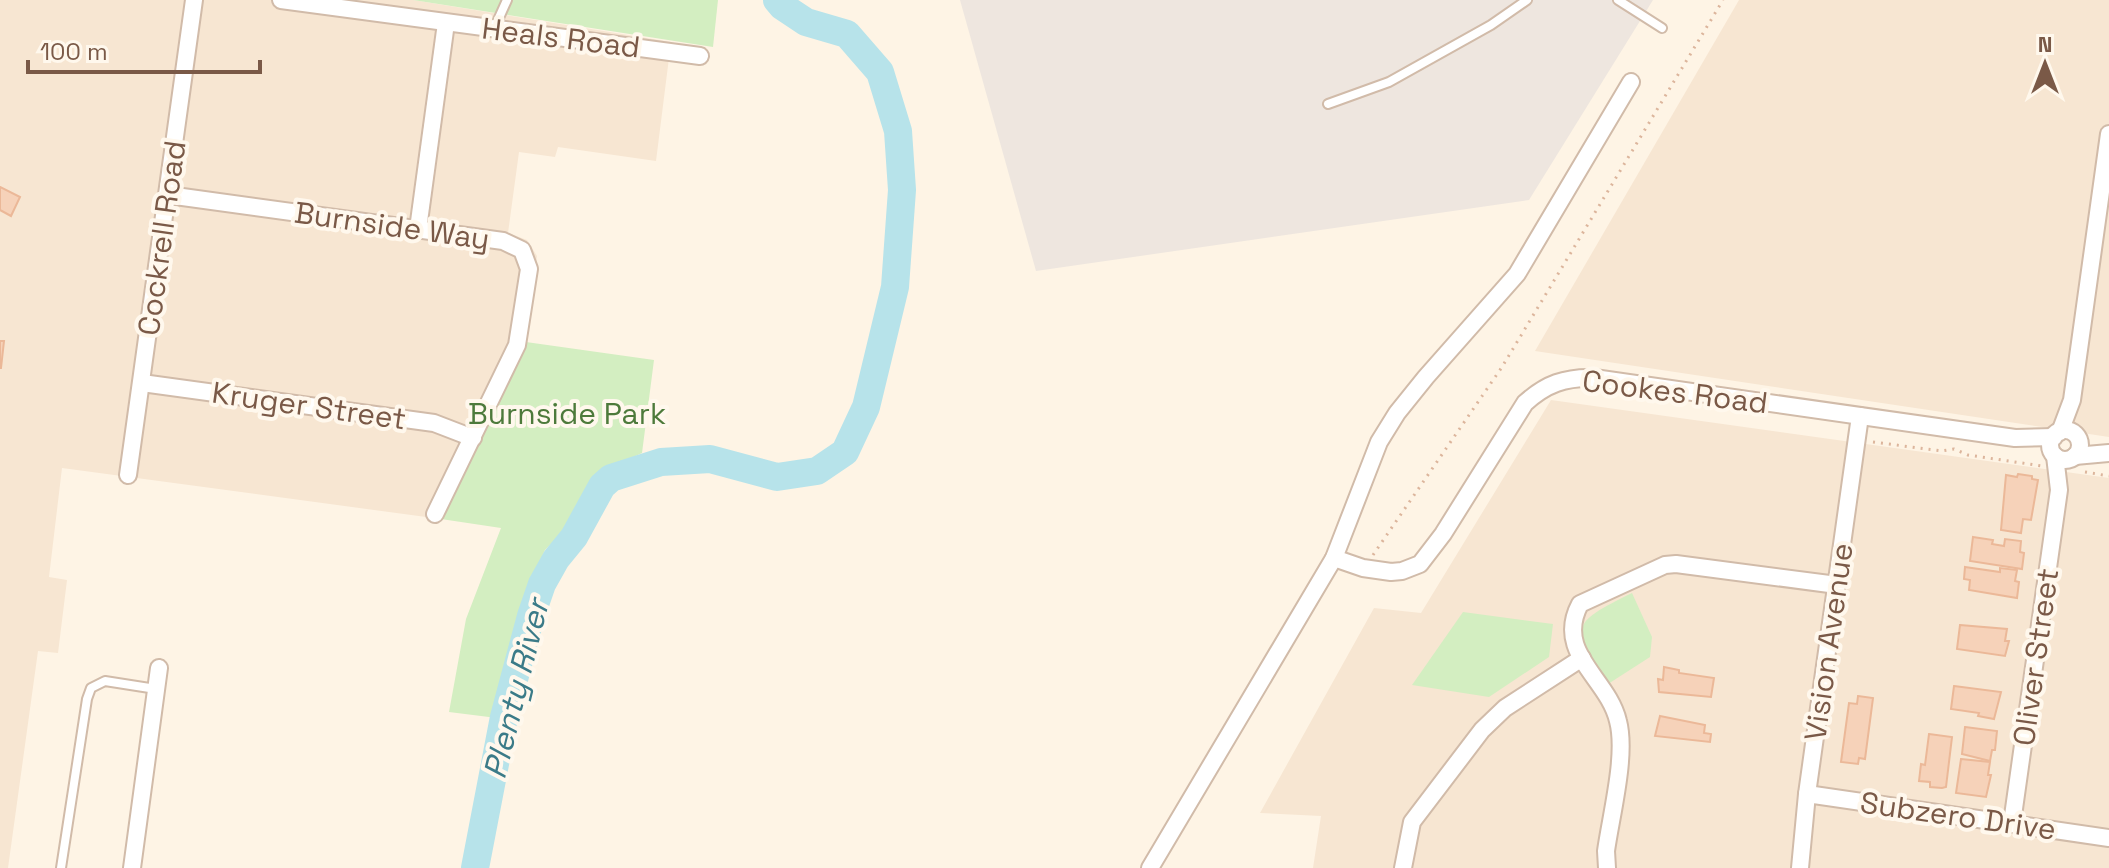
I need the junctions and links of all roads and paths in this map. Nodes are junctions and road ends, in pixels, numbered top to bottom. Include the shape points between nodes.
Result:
1 (194, 0) edge
2 (281, 0) edge
3 (507, 0) edge
4 (1527, 0) edge
5 (1618, 0) edge
6 (1723, 0) edge
7 (446, 23) junction
8 (1662, 28) dead end
9 (493, 29) junction
10 (700, 56) dead end
11 (1631, 82) dead end
12 (1328, 104) dead end
13 (2109, 134) edge
14 (2107, 163) edge
15 (168, 195) junction
16 (418, 229) junction
17 (142, 383) junction
18 (1860, 416) junction
19 (473, 438) junction
20 (1857, 440) junction
21 (2065, 450) junction
22 (2109, 452) edge
23 (128, 475) dead end
24 (2109, 476) edge
25 (435, 514) dead end
26 (1334, 558) junction
27 (1363, 568) junction
28 (1837, 585) junction
29 (1582, 658) junction
30 (159, 668) dead end
31 (156, 689) junction
32 (1807, 794) junction
33 (2012, 823) junction
34 (2109, 838) edge
35 (61, 868) edge
36 (132, 868) edge
37 (1150, 868) edge
38 (1403, 868) edge
39 (1607, 868) edge
40 (1800, 868) edge

1 - 15 street, Cockrell Road
2 - 7 street, Heals Road
3 - 9 lane
4 - 12 lane via 1389,82
5 - 8 lane
6 - 27 path via 1502,367
7 - 9 street, Heals Road
7 - 16 street
9 - 10 street, Heals Road
11 - 26 street via 1517,274 1397,413 1379,442
13 - 14 street, Oliver Street
14 - 21 street, Oliver Street
15 - 16 street, Burnside Way
15 - 17 street, Cockrell Road
16 - 19 street, Burnside Way via 510,243 528,262 517,345
17 - 19 street, Kruger Street via 434,423
17 - 23 street, Cockrell Road
18 - 20 street, Vision Avenue
18 - 21 street, Cookes Road
18 - 27 street, Cookes Road via 1594,378 1563,379 1525,403 1420,564 1402,571
19 - 25 street, Burnside Way
20 - 21 path via 1950,448 1968,455
20 - 28 street, Vision Avenue
21 - 22 street, Cookes Road
21 - 24 path
21 - 33 street, Oliver Street
26 - 27 street, Cookes Road
26 - 37 street
28 - 29 street via 1665,565 1580,604 1572,627
28 - 32 street, Vision Avenue
29 - 38 street via 1505,708 1482,730 1412,822
29 - 39 street via 1613,707 1621,731
30 - 31 street
31 - 35 lane via 105,681 91,688
31 - 36 street
32 - 33 street, Subzero Drive
32 - 40 street, Vision Avenue
33 - 34 street, Subzero Drive

